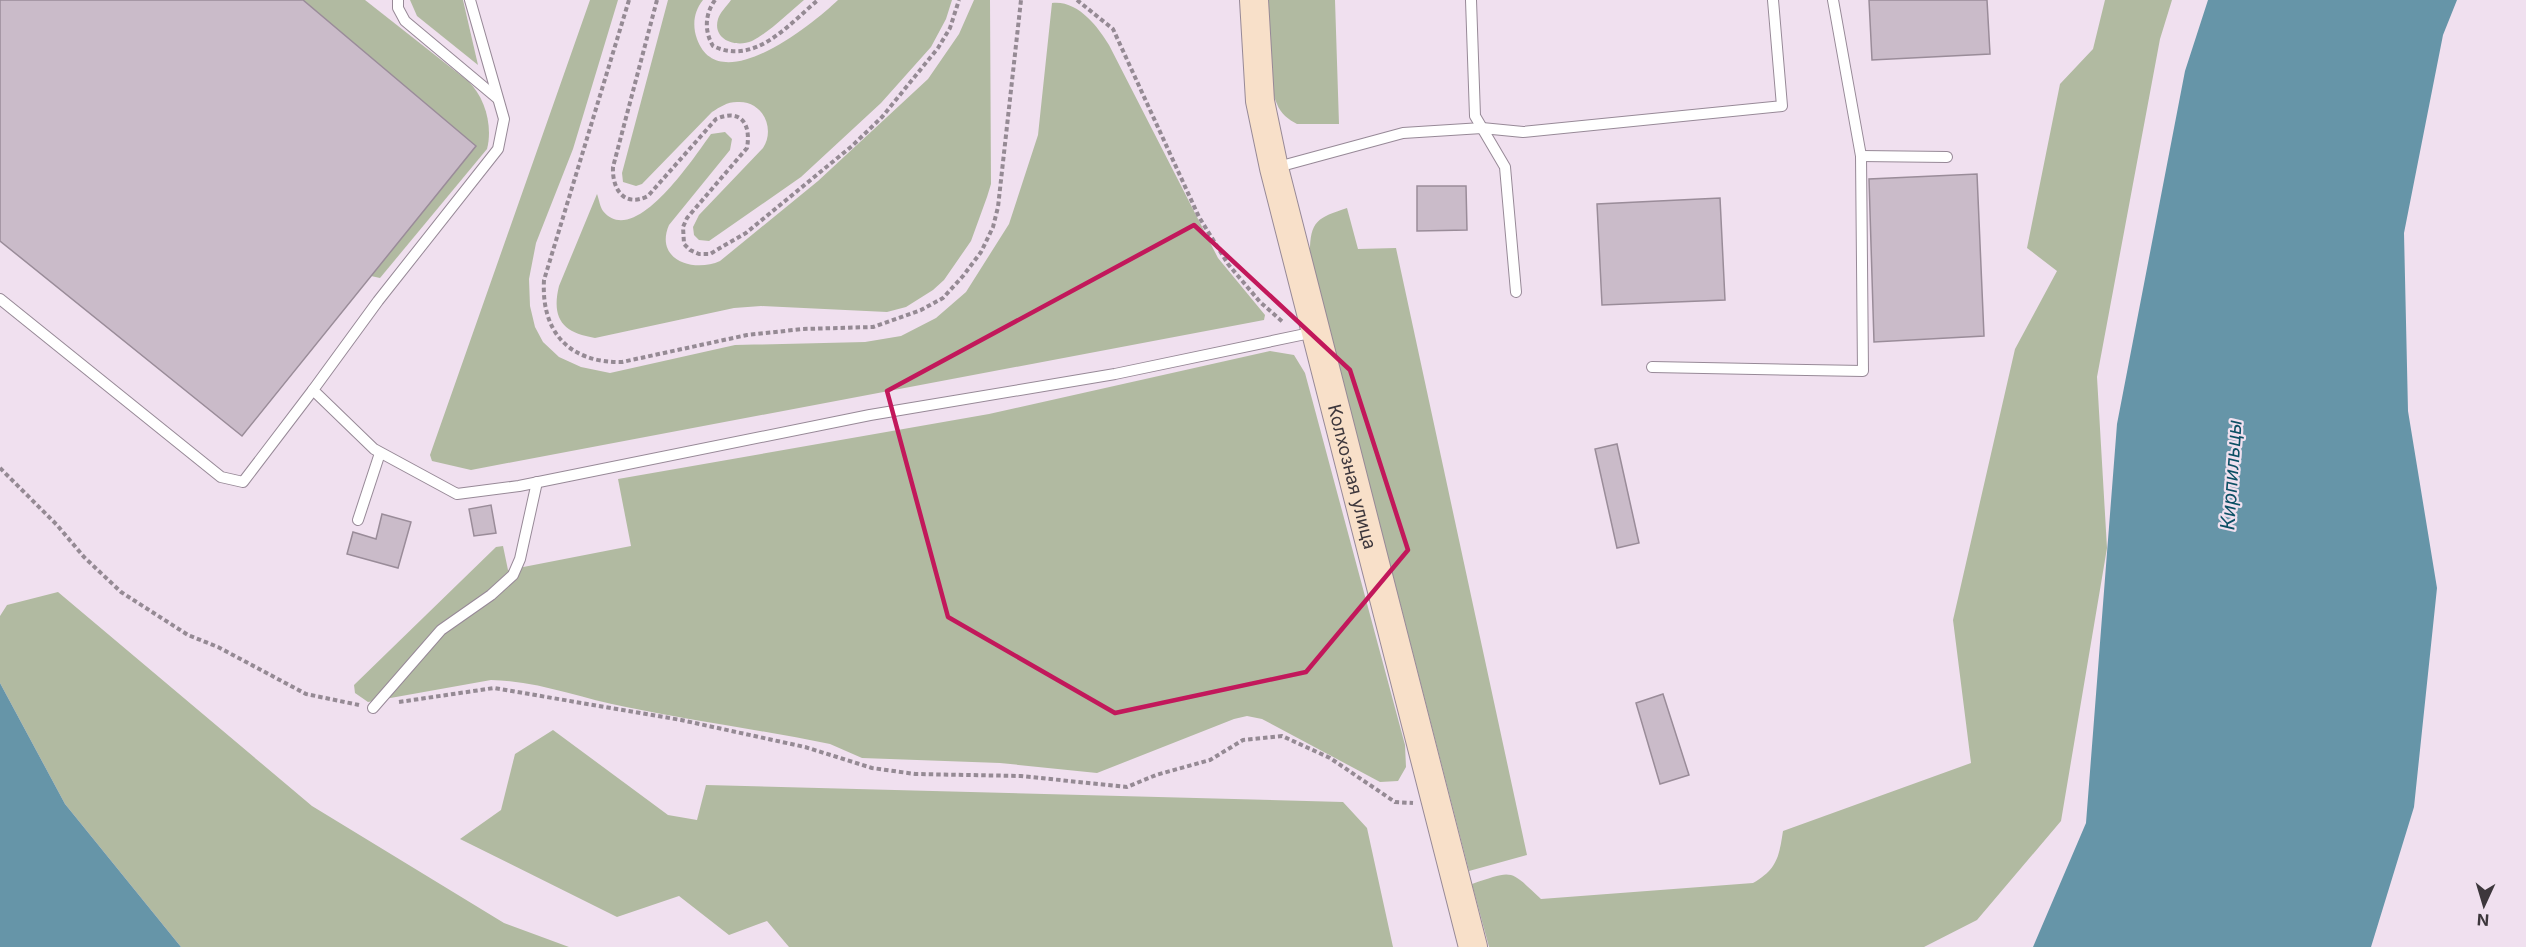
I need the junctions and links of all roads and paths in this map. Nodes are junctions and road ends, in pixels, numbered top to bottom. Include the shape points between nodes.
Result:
1 (398, 0) edge
2 (470, 0) edge
3 (629, 0) edge
4 (657, 0) edge
5 (715, 0) edge
6 (818, 0) edge
7 (959, 0) edge
8 (1021, 0) edge
9 (1077, 0) edge
10 (1254, 0) edge
11 (1471, 0) edge
12 (1773, 0) edge
13 (1833, 0) edge
14 (497, 98) junction
15 (1482, 128) junction
16 (1861, 156) junction
17 (1947, 157) dead end
18 (1274, 168) junction
19 (1516, 292) dead end
20 (0, 299) edge
21 (1307, 334) junction
22 (1652, 367) dead end
23 (313, 390) junction
24 (380, 453) junction
25 (0, 468) edge
26 (537, 482) junction
27 (358, 520) dead end
28 (373, 708) junction
29 (1438, 804) junction
30 (1473, 947) edge

1 - 14 lane via 405,21
2 - 14 lane
3 - 8 path via 544,280 545,313 561,342 575,352 606,362 622,362 747,335 873,327 943,298 981,252 993,227
4 - 7 path via 613,167 614,182 626,199 648,196 716,119 741,118 748,125 747,148 683,227 684,244 690,250 710,254 746,233 882,117 938,48
5 - 6 path via 707,21 709,40 713,46 734,53 768,42
9 - 21 path via 1113,30 1194,207 1228,264 1260,302
10 - 18 main road, Колхозная улица via 1260,101
11 - 15 lane via 1475,116
12 - 15 lane via 1782,106 1523,132
13 - 16 lane
14 - 23 lane via 504,119 498,149
15 - 18 lane via 1403,133
15 - 19 lane via 1506,167
16 - 17 lane
16 - 22 lane via 1863,371
18 - 21 main road, Колхозная улица
20 - 23 lane via 221,477 243,482
21 - 26 lane via 1115,374 870,415
21 - 29 main road, Колхозная улица
23 - 24 lane
24 - 26 lane via 457,494
24 - 27 lane
25 - 28 path via 84,557 131,598 188,635 306,694
26 - 28 lane via 513,575 491,596 441,630
28 - 29 path via 494,688 681,720 805,747 872,768 915,774 1021,776 1127,787 1210,760 1243,740 1282,736 1330,758 1395,802
29 - 30 main road, Колхозная улица

